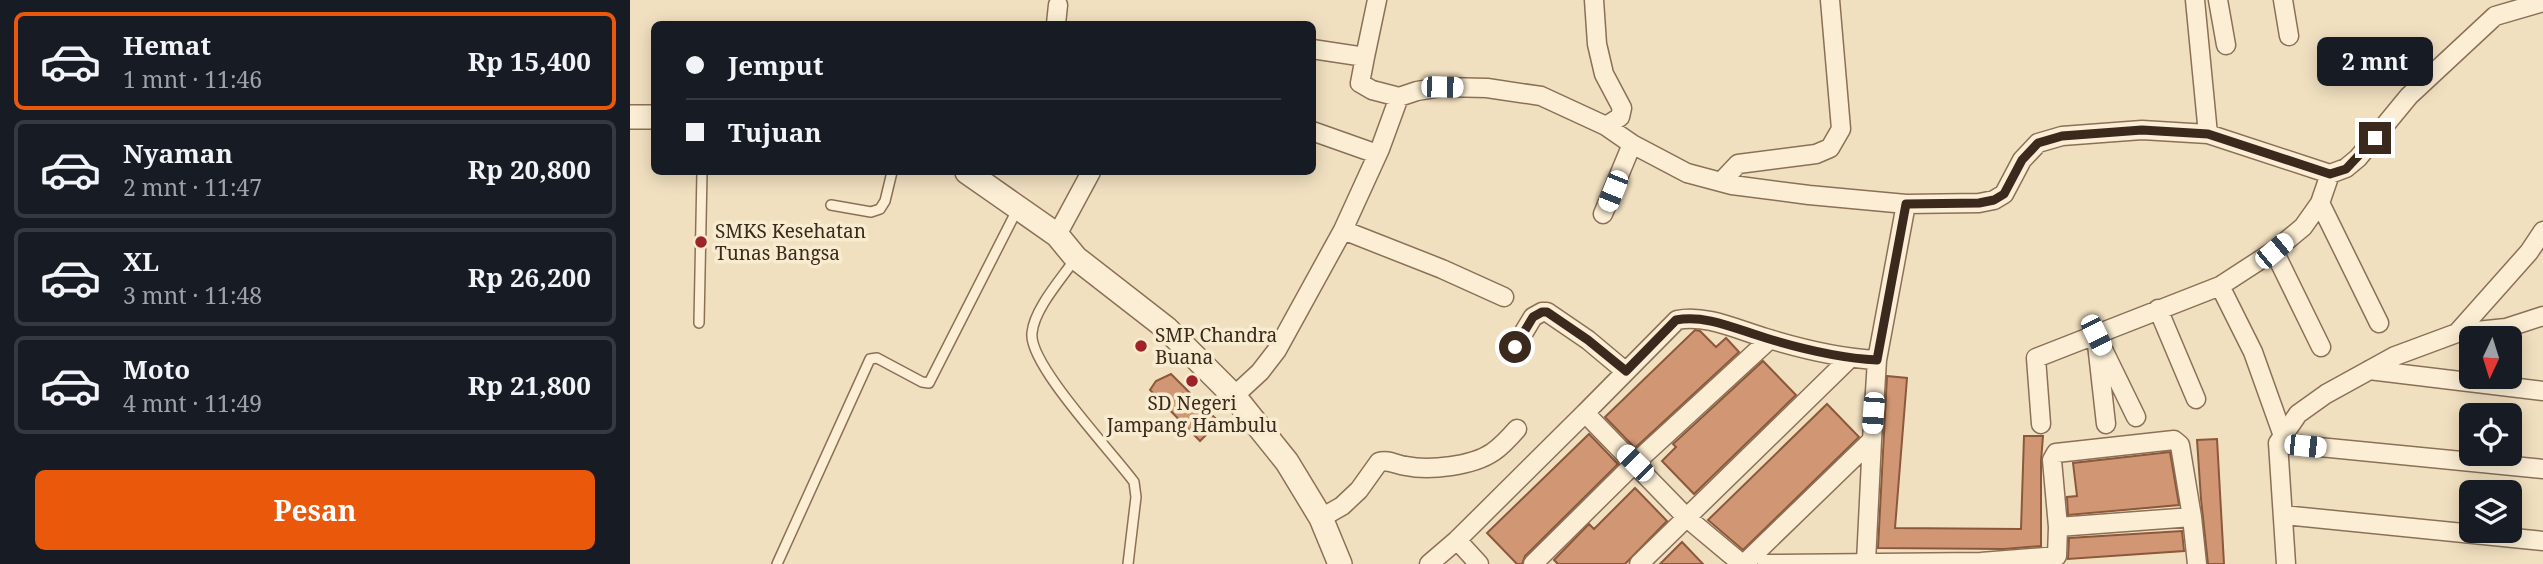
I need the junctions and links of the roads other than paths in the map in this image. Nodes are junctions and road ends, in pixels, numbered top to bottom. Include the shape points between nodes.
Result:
1 (1377, 0) edge
2 (1594, 0) edge
3 (1830, 0) edge
4 (2195, 0) edge
5 (2218, 0) edge
6 (2283, 0) edge
7 (2543, 2) edge
8 (1058, 5) dead end
9 (2495, 8) edge
10 (1056, 21) edge
11 (2289, 36) dead end
12 (2226, 45) dead end
13 (1316, 50) edge
14 (1365, 57) junction
15 (1399, 97) junction
16 (630, 117) edge
17 (651, 117) edge
18 (1606, 126) junction
19 (1316, 132) edge
20 (2208, 134) junction
21 (1632, 144) junction
22 (1377, 154) junction
23 (2330, 174) junction
24 (702, 175) edge
25 (891, 175) edge
26 (971, 175) edge
27 (1089, 175) edge
28 (1721, 182) junction
29 (2320, 203) junction
30 (1906, 204) junction
31 (831, 205) dead end
32 (1018, 207) junction
33 (1603, 214) dead end
34 (1343, 230) junction
35 (2543, 231) edge
36 (1057, 235) junction
37 (2274, 251) junction
38 (2536, 255) edge
39 (1076, 258) junction
40 (2220, 286) junction
41 (1504, 298) dead end
42 (2158, 309) junction
43 (2543, 316) edge
44 (699, 323) dead end
45 (2379, 323) dead end
46 (2457, 333) junction
47 (2096, 335) junction
48 (1770, 340) junction
49 (1515, 347) dead end
50 (2321, 347) dead end
51 (1849, 359) junction
52 (1877, 360) junction
53 (2369, 370) junction
54 (1626, 371) junction
55 (2543, 391) edge
56 (1234, 396) junction
57 (2196, 399) dead end
58 (1585, 413) junction
59 (2136, 417) dead end
60 (2041, 424) dead end
61 (2106, 424) dead end
62 (1517, 429) dead end
63 (1871, 440) junction
64 (2281, 440) junction
65 (1635, 463) junction
66 (2543, 469) edge
67 (2283, 515) junction
68 (1687, 517) junction
69 (2192, 517) junction
70 (1321, 518) junction
71 (2058, 527) junction
72 (1457, 540) junction
73 (2543, 541) edge
74 (2058, 560) edge
75 (1866, 562) junction
76 (1980, 563) edge
77 (776, 564) edge
78 (1128, 564) edge
79 (1340, 564) edge
80 (1429, 564) edge
81 (1479, 564) edge
82 (1533, 564) edge
83 (1639, 564) edge
84 (1743, 564) edge
85 (1767, 564) edge
86 (1791, 564) edge
87 (2197, 564) edge
88 (2286, 564) edge

1 - 14 street
2 - 18 street via 1604,74 1622,108 1620,117
3 - 28 street via 1841,130 1830,148 1738,164
4 - 20 street
5 - 12 street
6 - 11 street
7 - 9 street
8 - 10 street
9 - 23 street via 2409,96 2358,158 2346,169
13 - 14 street
14 - 15 street via 1360,83
15 - 18 street via 1442,87 1488,88 1541,96
15 - 22 street
16 - 17 street
18 - 21 street
19 - 22 street
20 - 23 street
20 - 30 street via 2142,130 2062,136 2029,150 2004,194 1994,200
21 - 28 street via 1687,173
21 - 33 street
22 - 34 street
23 - 29 street
24 - 44 lane
25 - 31 lane via 880,209 871,212
26 - 32 street
27 - 36 street
28 - 30 street
29 - 37 street via 2303,227
29 - 45 street
30 - 52 street
32 - 36 street
32 - 77 lane via 929,383 877,358 870,359
34 - 41 street
34 - 56 street via 1269,362
35 - 38 street
36 - 39 street
37 - 40 street
37 - 50 street
38 - 46 street
39 - 56 street via 1166,328
39 - 78 lane via 1035,320 1032,343 1053,382 1134,482
40 - 42 street
40 - 64 street via 2253,352
42 - 47 street
42 - 57 street
43 - 46 street via 2506,328
46 - 53 street
47 - 59 street
47 - 60 street via 2036,358
47 - 61 street
48 - 51 street
48 - 54 street via 1702,319 1676,320
48 - 65 street
49 - 54 street via 1533,317 1547,312
51 - 52 street
51 - 68 street
52 - 63 street
53 - 55 street
53 - 64 street via 2298,414
54 - 58 street
56 - 70 street via 1287,462
58 - 65 street
58 - 72 street
62 - 70 street via 1494,452 1471,461 1427,468 1379,462 1359,490
63 - 75 street
63 - 84 street
64 - 66 street
64 - 67 street
65 - 68 street
65 - 82 street
67 - 73 street
67 - 88 street
68 - 83 street
68 - 84 street
69 - 71 street
69 - 71 street via 2180,445 2174,440 2056,453 2052,460
69 - 87 street
70 - 79 street
71 - 74 street
72 - 80 street
72 - 81 street
74 - 76 street
75 - 76 street
75 - 86 street
85 - 86 street

